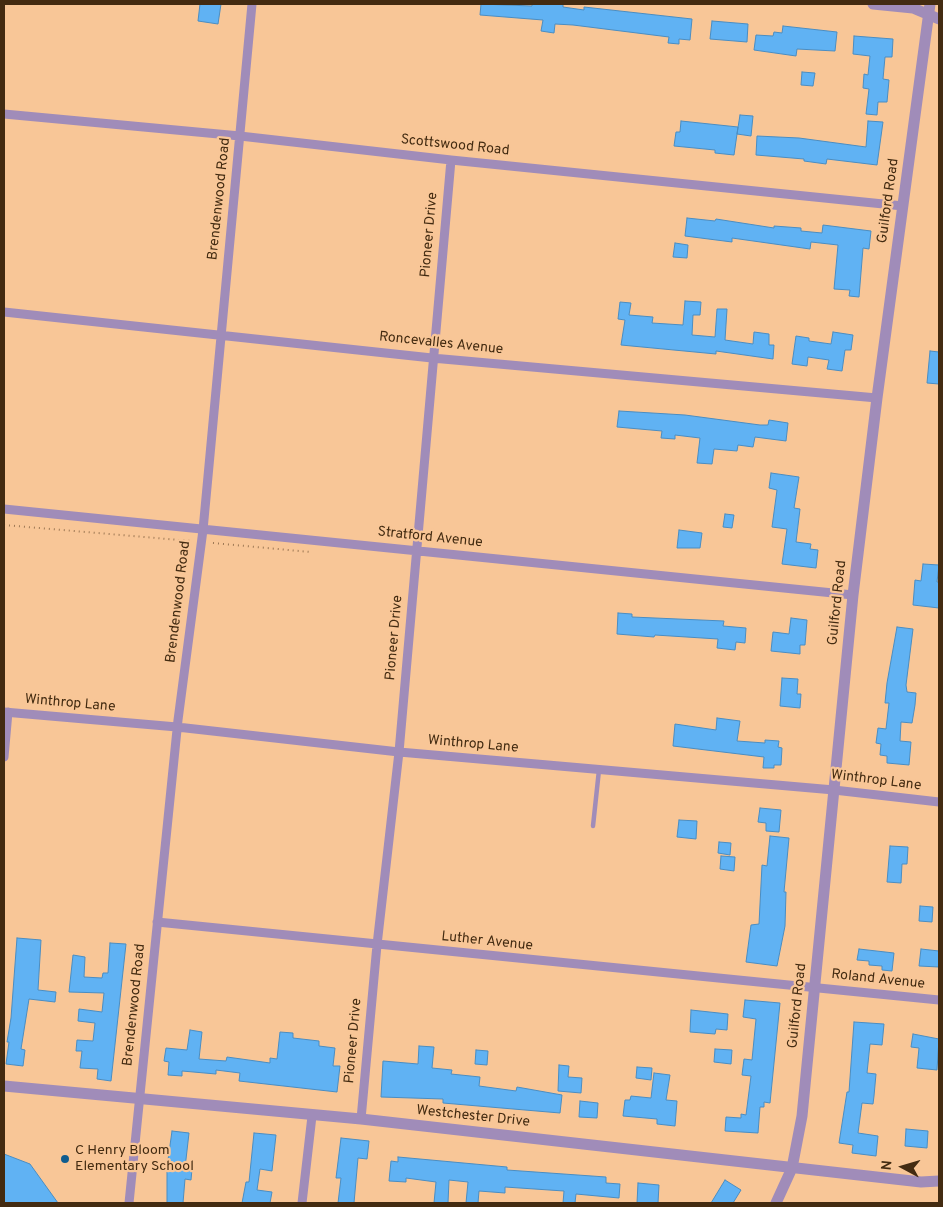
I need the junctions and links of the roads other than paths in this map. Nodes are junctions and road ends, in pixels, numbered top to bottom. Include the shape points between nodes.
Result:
1 (252, 4) edge
2 (873, 4) edge
3 (933, 12) edge
4 (4, 114) edge
5 (240, 136) junction
6 (451, 160) junction
7 (903, 206) junction
8 (4, 312) edge
9 (220, 335) junction
10 (432, 358) junction
11 (877, 398) junction
12 (4, 509) edge
13 (203, 530) junction
14 (417, 550) junction
15 (853, 595) junction
16 (6, 712) edge
17 (177, 727) junction
18 (399, 752) junction
19 (4, 757) edge
20 (599, 770) junction
21 (834, 790) junction
22 (939, 802) edge
23 (593, 826) dead end
24 (157, 922) junction
25 (377, 945) junction
26 (815, 988) junction
27 (939, 1000) edge
28 (4, 1086) edge
29 (139, 1098) junction
30 (312, 1116) junction
31 (361, 1119) junction
32 (792, 1168) junction
33 (939, 1181) edge
34 (129, 1203) edge
35 (302, 1203) edge
36 (776, 1203) edge

1 - 5 street, Brendenwood Road
2 - 3 street
3 - 7 street, Guilford Road
4 - 5 street, Scottswood Road
5 - 6 street, Scottswood Road
5 - 9 street, Brendenwood Road
6 - 7 street, Scottswood Road
6 - 10 street, Pioneer Drive
7 - 11 street, Guilford Road
8 - 9 street, Roncevalles Avenue
9 - 10 street, Roncevalles Avenue
9 - 13 street, Brendenwood Road
10 - 11 street, Roncevalles Avenue
10 - 14 street, Pioneer Drive
11 - 15 street, Guilford Road
12 - 13 street, Stratford Avenue
13 - 14 street, Stratford Avenue
13 - 17 street, Brendenwood Road
14 - 15 street, Stratford Avenue
14 - 18 street, Pioneer Drive
15 - 21 street, Guilford Road
16 - 17 street, Winthrop Lane
16 - 19 street
17 - 18 street, Winthrop Lane
17 - 24 street, Brendenwood Road
18 - 20 street, Winthrop Lane
18 - 25 street, Pioneer Drive
20 - 21 street, Winthrop Lane
20 - 23 lane
21 - 22 street, Winthrop Lane
21 - 26 street, Guilford Road
24 - 25 street, Luther Avenue
24 - 29 street, Brendenwood Road
25 - 26 street, Luther Avenue
25 - 31 street, Pioneer Drive
26 - 27 street, Roland Avenue
26 - 32 street, Guilford Road via 802,1116
28 - 29 street, Westchester Drive
29 - 30 street, Westchester Drive
29 - 34 street, Brendenwood Road
30 - 31 street, Westchester Drive
30 - 35 street
31 - 32 street, Westchester Drive
32 - 33 street, Westchester Drive via 921,1182
32 - 36 street, Guilford Road

